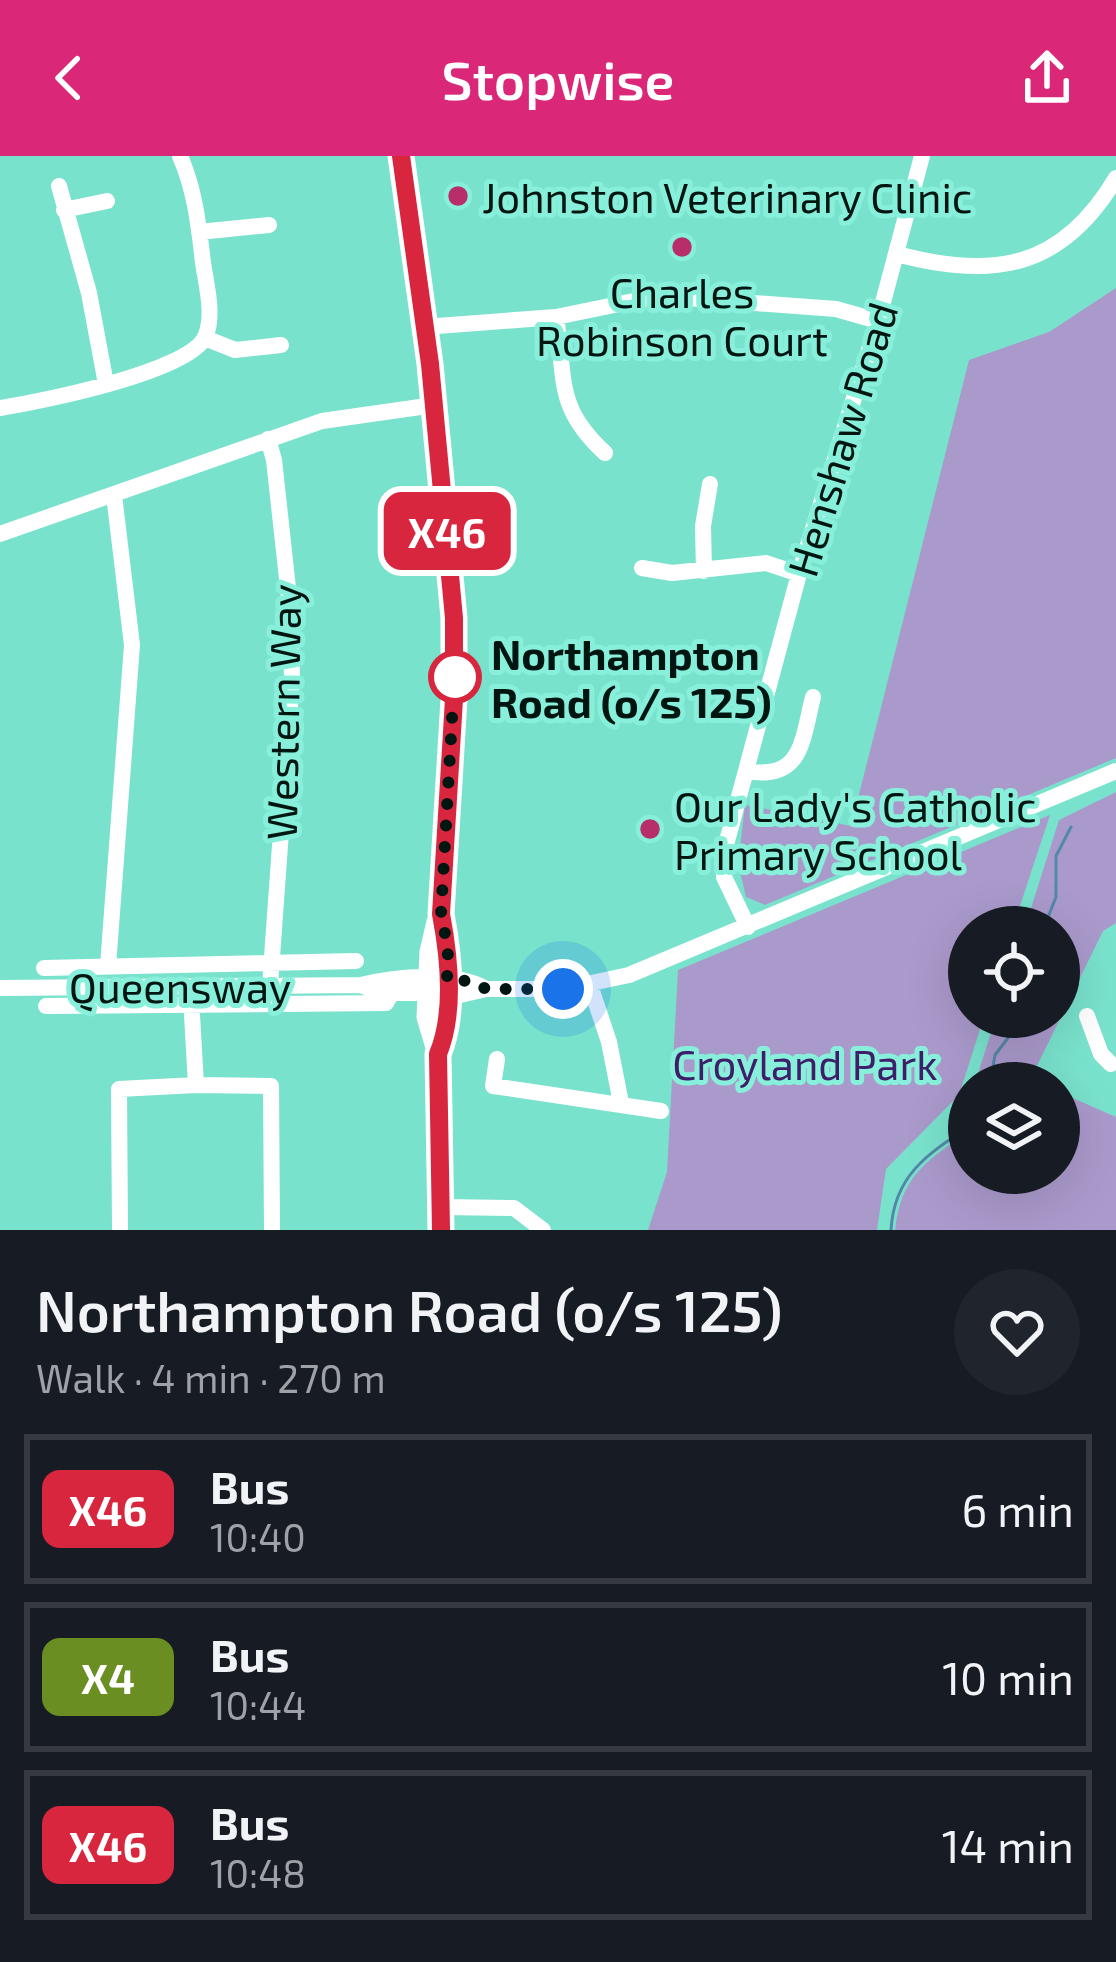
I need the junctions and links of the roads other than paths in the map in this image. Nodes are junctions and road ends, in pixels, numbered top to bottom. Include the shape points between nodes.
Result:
1 (180, 156) edge
2 (401, 156) edge
3 (922, 156) edge
4 (1116, 178) edge
5 (59, 187) dead end
6 (107, 201) dead end
7 (64, 210) junction
8 (269, 226) dead end
9 (199, 232) junction
10 (897, 254) junction
11 (556, 317) junction
12 (878, 321) junction
13 (424, 327) junction
14 (205, 338) junction
15 (280, 344) dead end
16 (106, 384) junction
17 (434, 405) junction
18 (0, 408) edge
19 (268, 439) junction
20 (605, 453) dead end
21 (710, 484) dead end
22 (114, 495) junction
23 (0, 534) edge
24 (642, 568) dead end
25 (704, 571) junction
26 (799, 574) junction
27 (813, 697) dead end
28 (747, 771) junction
29 (1116, 771) edge
30 (441, 914) junction
31 (748, 927) junction
32 (356, 961) dead end
33 (271, 964) junction
34 (109, 966) junction
35 (44, 968) dead end
36 (190, 984) junction
37 (270, 985) junction
38 (361, 985) junction
39 (590, 985) junction
40 (437, 987) junction
41 (0, 988) edge
42 (392, 992) junction
43 (46, 1006) dead end
44 (191, 1006) junction
45 (1116, 1019) edge
46 (438, 1054) junction
47 (497, 1059) dead end
48 (1111, 1064) dead end
49 (196, 1084) junction
50 (621, 1103) junction
51 (661, 1112) dead end
52 (441, 1218) edge
53 (120, 1230) edge
54 (272, 1230) edge
55 (543, 1230) edge

1 - 9 street
2 - 13 main road
3 - 10 street, Henshaw Road
4 - 10 street via 1083,225 1019,263 944,267
5 - 7 street
6 - 7 street
7 - 16 street
8 - 9 street
9 - 14 street
10 - 12 street, Henshaw Road
11 - 12 street via 658,296 836,309
11 - 13 street
11 - 20 street via 566,403
12 - 26 street, Henshaw Road
13 - 17 main road
14 - 15 street via 236,350
14 - 16 street via 153,371
16 - 18 street
17 - 19 street via 340,416
17 - 30 main road via 455,641
19 - 22 street
19 - 33 street, Western Way via 292,678
21 - 25 street
22 - 23 street
22 - 34 street via 132,645
24 - 25 street
25 - 26 street via 766,563
26 - 28 street, Henshaw Road
27 - 28 street via 789,767 771,776
28 - 31 street, Henshaw Road via 723,856 724,877
29 - 31 street
30 - 40 main road via 433,930
30 - 40 main road via 448,949
31 - 39 street
32 - 33 street
33 - 34 street
33 - 37 street, Western Way
34 - 35 street
36 - 37 street, Queensway
36 - 41 street, Queensway
36 - 44 street
37 - 38 street, Queensway
38 - 40 street, Queensway
38 - 42 street, Queensway
39 - 40 street
39 - 50 street
40 - 42 street, Queensway
40 - 46 main road via 445,1036
40 - 46 main road via 428,1022
42 - 44 street, Queensway via 386,1003
43 - 44 street, Queensway
44 - 49 street
45 - 48 street via 1091,1023
46 - 52 main road
47 - 50 street via 493,1086
49 - 53 street via 119,1089
49 - 54 street via 271,1086
50 - 51 street
52 - 55 street via 514,1208

